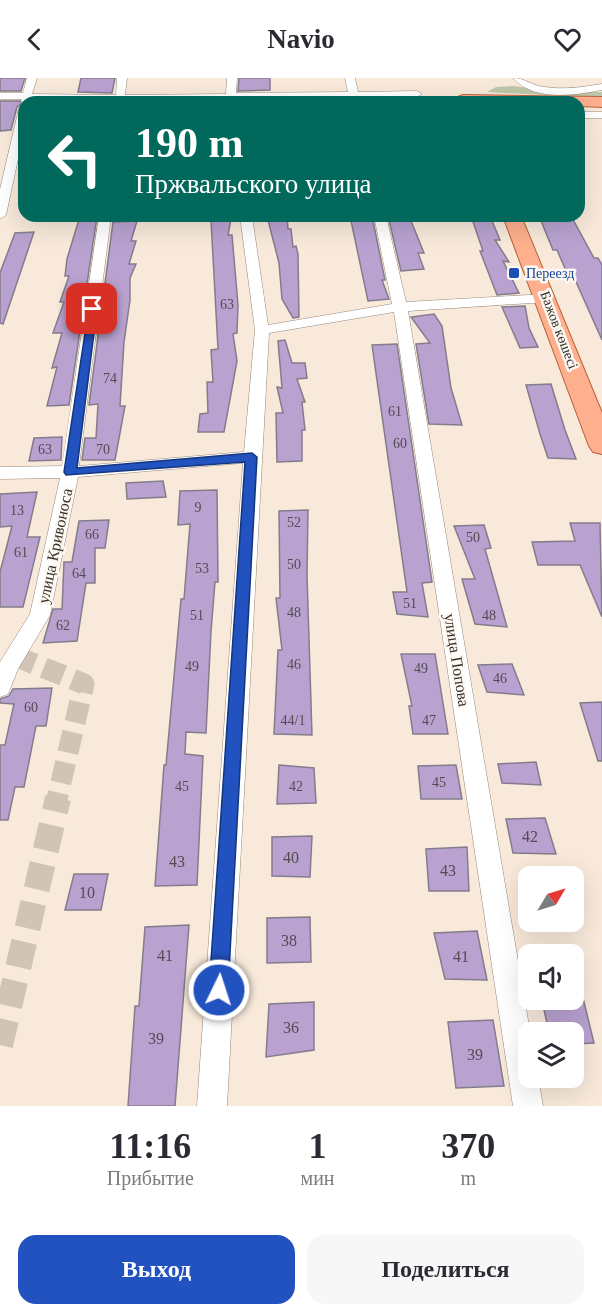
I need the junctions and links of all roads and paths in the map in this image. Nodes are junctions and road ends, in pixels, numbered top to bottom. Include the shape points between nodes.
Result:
1 (32, 78) edge
2 (122, 78) edge
3 (232, 78) edge
4 (350, 78) edge
5 (520, 81) edge
6 (601, 88) edge
7 (417, 94) dead end
8 (0, 96) edge
9 (27, 96) edge
10 (120, 96) edge
11 (230, 96) edge
12 (353, 96) edge
13 (392, 96) edge
14 (477, 96) edge
15 (18, 101) edge
16 (585, 115) edge
17 (602, 115) edge
18 (18, 134) edge
19 (0, 215) edge
20 (104, 222) edge
21 (247, 222) edge
22 (381, 222) edge
23 (514, 222) edge
24 (546, 298) junction
25 (400, 307) junction
26 (262, 330) junction
27 (596, 410) edge
28 (602, 446) edge
29 (252, 457) junction
30 (70, 472) junction
31 (0, 473) edge
32 (0, 688) edge
33 (212, 1106) edge
34 (528, 1106) edge

1 - 9 street
2 - 10 street
3 - 11 street
4 - 12 street
5 - 6 street via 539,90
6 - 14 main road
7 - 13 street
8 - 15 street
16 - 17 street
18 - 19 street
20 - 30 street, улица Кривоноса
21 - 26 street
22 - 25 street, улица Попова
23 - 24 main road, Бажов көшесі
24 - 25 street
24 - 27 main road, Бажов көшесі
25 - 26 street
25 - 34 street, улица Попова
26 - 29 street
27 - 28 main road, Бажов көшесі
29 - 30 street
29 - 33 street
30 - 31 street
30 - 32 street, улица Кривоноса via 40,615 8,667

